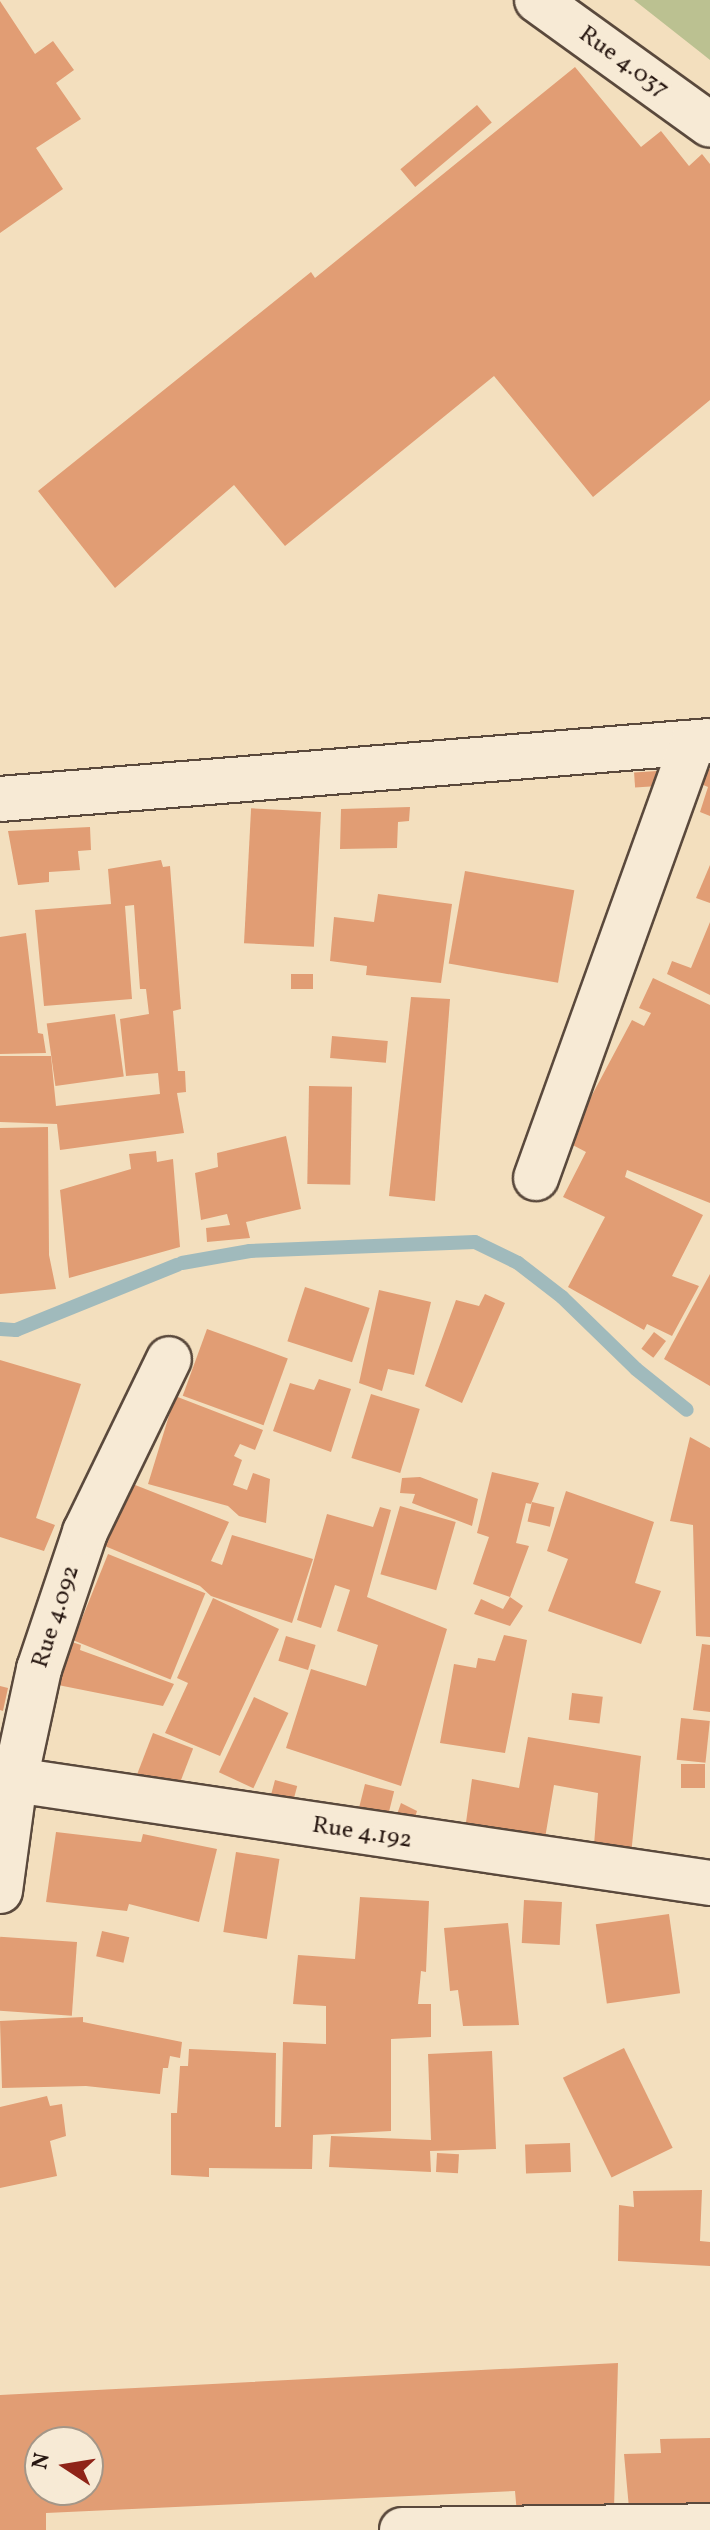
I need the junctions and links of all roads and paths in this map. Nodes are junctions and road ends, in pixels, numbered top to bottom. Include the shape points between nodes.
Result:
1 (537, 0) edge
2 (710, 125) edge
3 (702, 742) edge
4 (0, 799) edge
5 (536, 1178) dead end
6 (169, 1359) dead end
7 (15, 1780) junction
8 (710, 1883) edge
9 (0, 1891) edge
10 (710, 2526) edge
11 (402, 2530) edge

1 - 2 street, Rue 4.037
3 - 4 street
3 - 5 street
6 - 7 street, Rue 4.092 via 85,1532 39,1669
7 - 8 street, Rue 4.192
7 - 9 street, Rue 4.092
10 - 11 street

